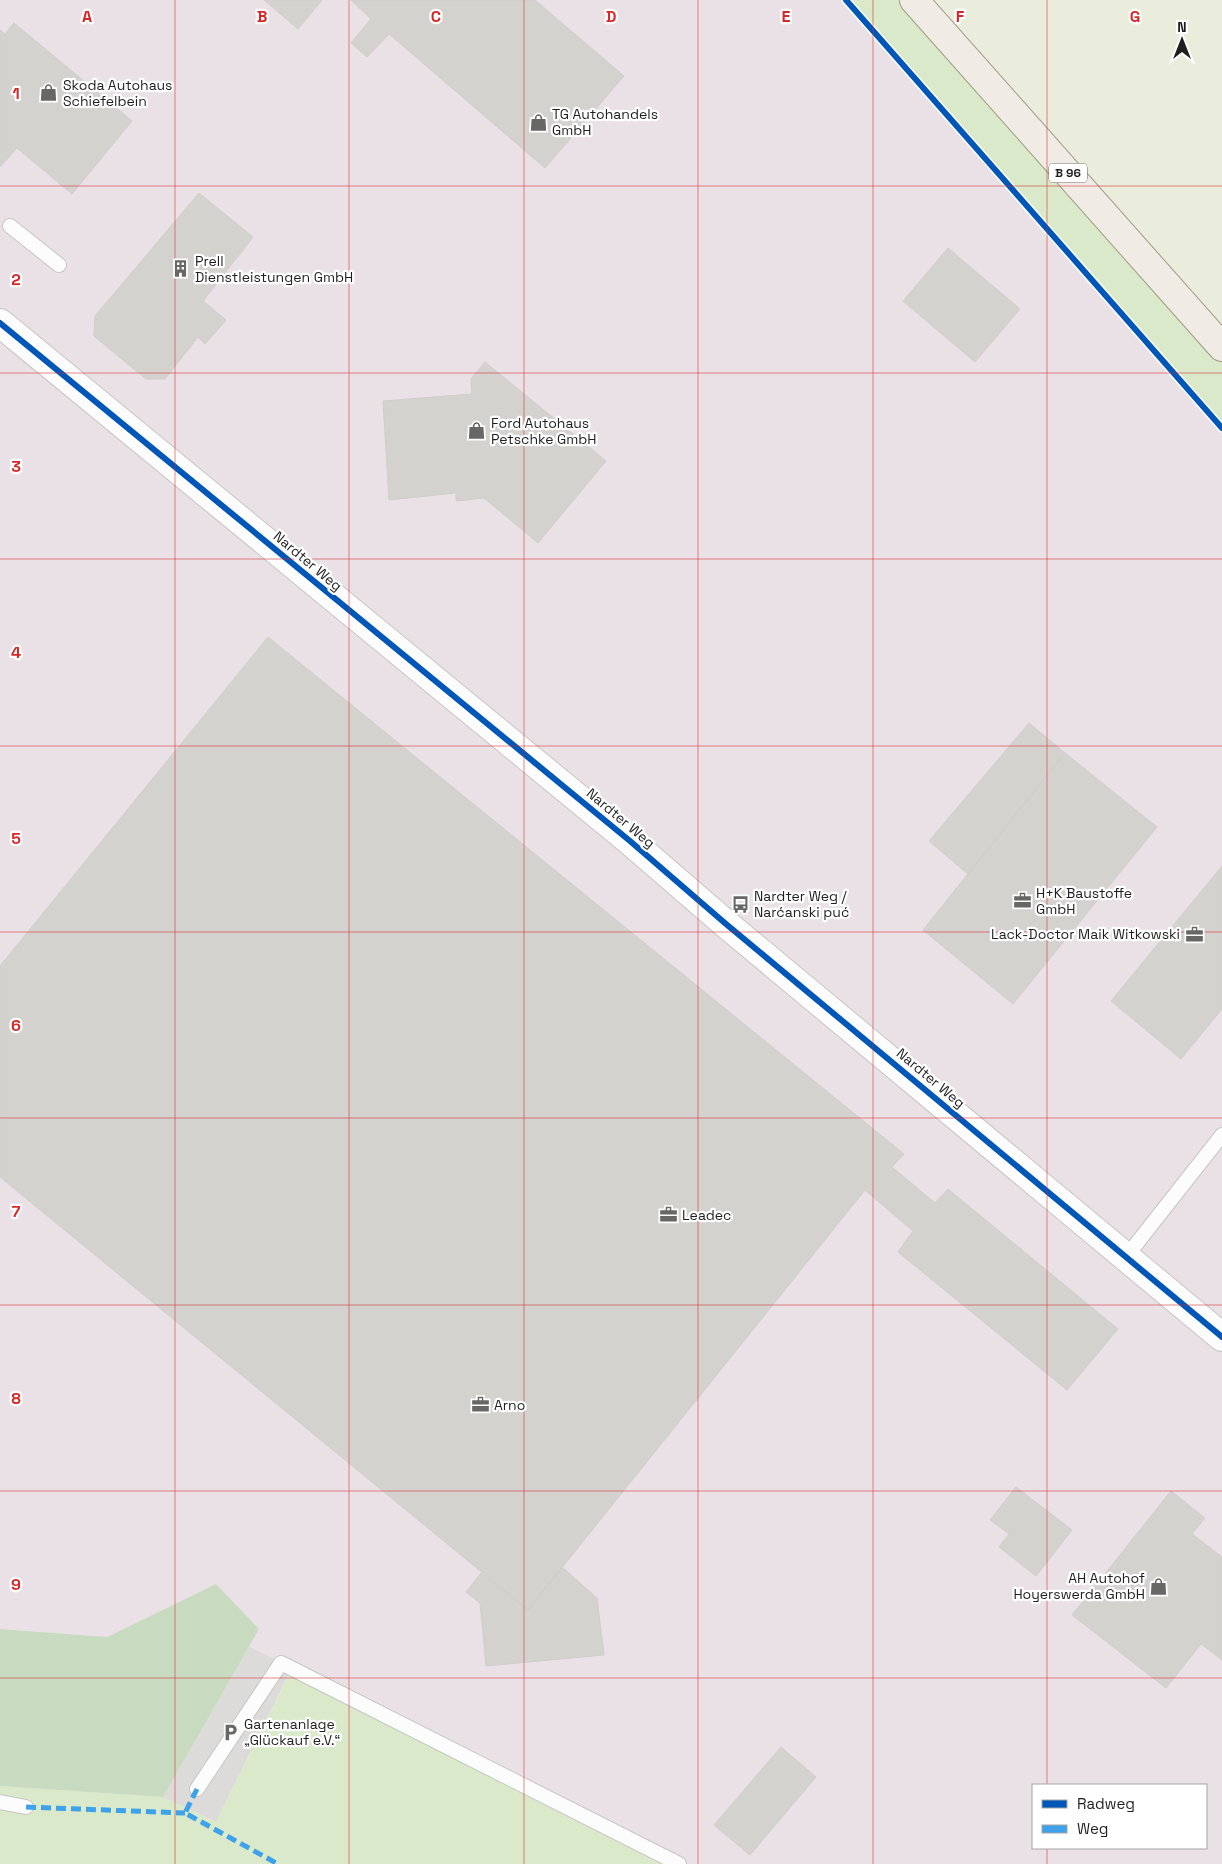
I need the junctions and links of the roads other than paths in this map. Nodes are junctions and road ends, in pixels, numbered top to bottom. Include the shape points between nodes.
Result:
1 (914, 0) edge
2 (10, 226) dead end
3 (59, 265) dead end
4 (0, 323) edge
5 (1222, 347) edge
6 (1222, 1135) edge
7 (1126, 1257) junction
8 (1222, 1337) edge
9 (197, 1789) dead end
10 (0, 1802) edge
11 (26, 1807) dead end
12 (679, 1864) edge

1 - 5 main road, B 96
2 - 3 lane
4 - 7 street, Nardter Weg via 630,841
6 - 7 lane
7 - 8 street, Nardter Weg
9 - 12 lane via 281,1663
10 - 11 lane

